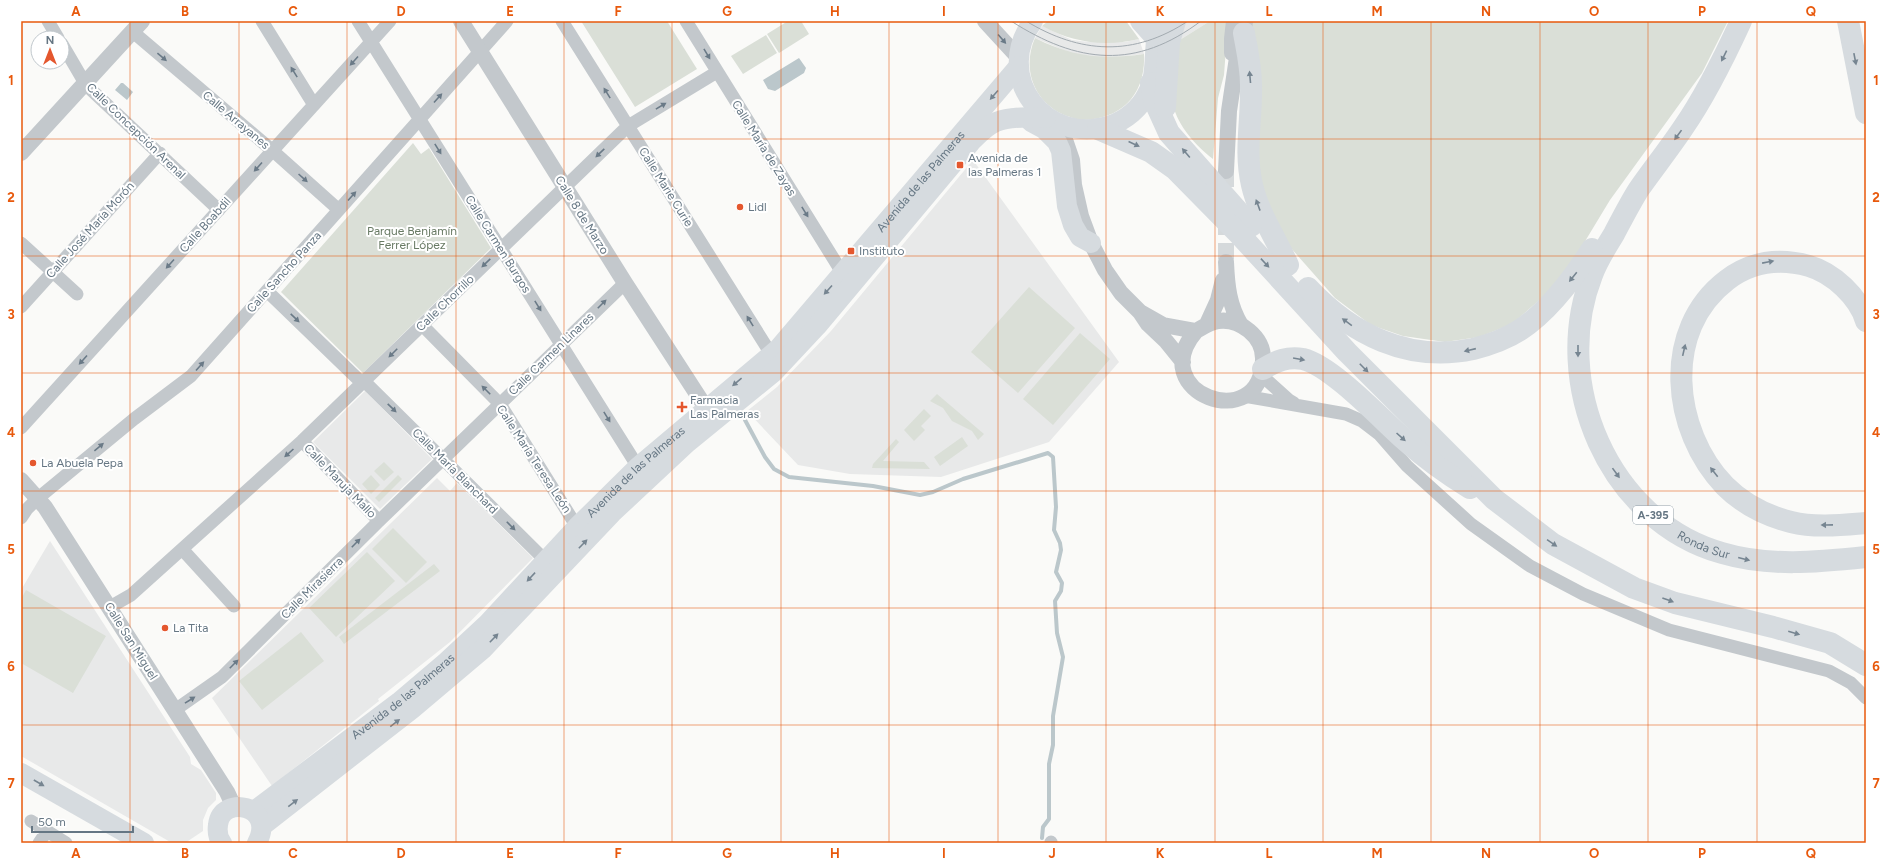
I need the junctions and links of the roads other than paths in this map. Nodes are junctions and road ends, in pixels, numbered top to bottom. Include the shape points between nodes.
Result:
1 (48, 21) edge
2 (262, 21) edge
3 (358, 21) edge
4 (390, 21) edge
5 (461, 21) edge
6 (508, 21) edge
7 (562, 21) edge
8 (686, 21) edge
9 (985, 21) edge
10 (1033, 21) edge
11 (1140, 21) edge
12 (1175, 21) edge
13 (1741, 21) edge
14 (1848, 21) edge
15 (1241, 25) edge
16 (138, 26) edge
17 (53, 30) edge
18 (1159, 30) edge
19 (371, 42) junction
20 (480, 51) junction
21 (70, 58) edge
22 (1019, 62) junction
23 (717, 72) junction
24 (1151, 83) junction
25 (86, 85) junction
26 (314, 105) junction
27 (1866, 113) edge
28 (1020, 118) junction
29 (420, 120) junction
30 (1054, 121) junction
31 (1163, 122) junction
32 (628, 126) junction
33 (1094, 130) junction
34 (22, 148) edge
35 (273, 151) junction
36 (160, 153) junction
37 (1072, 160) junction
38 (1219, 176) junction
39 (565, 188) junction
40 (1639, 190) junction
41 (219, 210) junction
42 (339, 210) junction
43 (1239, 224) junction
44 (21, 243) edge
45 (1091, 243) junction
46 (501, 249) junction
47 (1288, 265) junction
48 (53, 272) junction
49 (843, 274) junction
50 (625, 283) junction
51 (268, 291) junction
52 (77, 294) dead end
53 (21, 307) edge
54 (1140, 312) junction
55 (1866, 321) edge
56 (422, 325) junction
57 (1241, 325) junction
58 (1202, 328) junction
59 (562, 344) junction
60 (771, 354) junction
61 (1183, 362) junction
62 (1262, 372) junction
63 (363, 382) junction
64 (1244, 396) junction
65 (500, 404) junction
66 (706, 408) junction
67 (1305, 408) junction
68 (21, 428) edge
69 (302, 441) junction
70 (444, 459) junction
71 (638, 467) junction
72 (21, 480) edge
73 (37, 499) junction
74 (1494, 499) junction
75 (21, 518) edge
76 (379, 521) junction
77 (1866, 523) edge
78 (578, 526) junction
79 (182, 549) junction
80 (1866, 557) edge
81 (546, 561) junction
82 (234, 606) dead end
83 (110, 607) junction
84 (1866, 665) edge
85 (1866, 698) edge
86 (175, 710) junction
87 (21, 773) edge
88 (234, 807) junction
89 (31, 821) dead end
90 (258, 827) edge
91 (47, 831) junction
92 (219, 842) edge
93 (40, 843) edge
94 (66, 843) edge
95 (144, 843) edge

1 - 17 street
26 -> 2 street
3 - 19 street, Calle Carmen Burgos
4 - 19 street, Calle Boabdil
5 - 20 street, Calle 8 de Marzo
6 - 20 street, Calle Sancho Panza
32 -> 7 street, Calle Marie Curie
8 -> 23 street, Calle María de Zayas
9 -> 22 street
10 - 22 main road via 1026,31
11 - 18 main road
12 - 31 highway via 1168,42
13 -> 40 highway via 1700,103
14 -> 27 highway
15 - 38 street
47 -> 15 highway via 1259,209 1252,185 1247,146 1251,84
16 - 25 street
16 -> 35 street, Calle Arrayanes
18 - 24 main road
19 -> 26 street, Calle Boabdil
19 - 29 street, Calle Carmen Burgos
29 -> 20 street, Calle Sancho Panza
20 - 39 street, Calle 8 de Marzo
21 - 25 street, Calle Concepción Arenal
22 - 30 main road via 1023,85 1032,103
22 -> 49 main road, Avenida de las Palmeras
32 -> 23 street, Calle Chorrillo
23 -> 49 street, Calle María de Zayas
24 - 31 highway via 1154,100
24 - 33 main road via 1147,95 1134,111 1120,122
25 - 34 street
25 - 36 street, Calle Concepción Arenal
26 - 35 street, Calle Boabdil
28 - 30 main road, Avenida de las Palmeras
28 - 45 main road via 1044,130 1057,142 1061,152 1066,199 1073,225 1080,237
90 -> 28 main road, Avenida de las Palmeras via 412,709 483,649 612,513 687,443 774,372 796,350 971,142 996,122
42 -> 29 street, Calle Sancho Panza
29 -> 46 street, Calle Carmen Burgos
30 - 33 main road, Avenida de las Palmeras
30 - 37 street
38 -> 31 highway via 1190,159 1168,133
32 -> 39 street, Calle Chorrillo
60 -> 32 street, Calle Marie Curie
33 - 37 street via 1078,139
33 -> 43 highway via 1152,152 1175,169 1214,208
35 -> 41 street, Calle Boabdil
35 -> 42 street, Calle Arrayanes
36 - 41 street, Calle Concepción Arenal
36 - 48 street, Calle José María Morón
37 - 45 street via 1081,216
38 - 43 highway
39 - 46 street, Calle Chorrillo
39 - 50 street, Calle 8 de Marzo
40 -> 47 highway via 1621,208 1576,275 1550,304 1520,330 1490,345 1462,351 1436,353 1404,349 1376,340 1350,326 1326,307
40 -> 80 highway, Ronda Sur / A-395 via 1592,275 1581,313 1577,351 1581,387 1588,416 1608,462 1628,489 1654,516 1680,535 1702,546 1751,561 1786,563
41 -> 68 street, Calle Boabdil
42 - 51 street, Calle Sancho Panza
43 - 47 highway
43 -> 74 highway via 1348,352
44 - 48 street
45 - 54 street via 1121,293
46 -> 56 street, Calle Chorrillo
46 -> 59 street, Calle Carmen Burgos
48 - 52 street
48 - 53 street, Calle José María Morón
49 -> 60 main road, Avenida de las Palmeras
59 -> 50 street, Calle Carmen Linares
50 - 66 street, Calle 8 de Marzo
51 -> 63 street, Calle María Blanchard
73 -> 51 street, Calle Sancho Panza via 191,376
54 - 58 street via 1163,324
54 - 61 street
77 -> 55 highway via 1820,525 1792,522 1767,514 1748,504 1726,487 1697,447 1688,425 1681,379 1682,356 1687,335 1707,298 1736,273 1756,264 1791,261 1813,268 1833,279 1851,294
56 -> 63 street, Calle Chorrillo
65 -> 56 street, Calle María Teresa León
57 - 58 street via 1219,321
57 - 58 street via 1230,301 1226,262 1218,300
57 - 62 street via 1260,343 1263,356
58 - 61 street via 1189,340 1184,350
59 - 65 street, Calle Carmen Linares
59 -> 71 street, Calle Carmen Burgos
60 -> 66 main road, Avenida de las Palmeras
61 - 64 street via 1186,376 1193,388 1204,396 1217,401 1231,401
62 - 64 street via 1254,387
62 - 67 street via 1289,400
62 -> 74 highway via 1283,359 1294,358 1324,368 1407,442 1446,472 1480,494
63 - 69 street, Calle Chorrillo
63 -> 70 street, Calle María Blanchard
64 - 67 street
65 - 70 street, Calle Carmen Linares
65 - 78 street, Calle María Teresa León
66 - 71 main road, Avenida de las Palmeras
67 - 85 street via 1346,414 1362,421 1379,434 1422,481 1471,524 1530,566 1583,594 1669,630 1829,671 1852,683
69 - 76 street, Calle Maruja Mallo
69 -> 79 street, Calle Chorrillo
70 - 76 street, Calle Mirasierra
70 -> 81 street, Calle María Blanchard
71 - 78 main road, Avenida de las Palmeras
72 - 73 street, Calle San Miguel
73 - 75 street, Calle Sancho Panza
73 - 83 street, Calle San Miguel via 45,507
74 -> 84 highway via 1553,544 1634,588 1675,603 1830,643
86 -> 76 street, Calle Mirasierra via 222,677
78 - 81 main road, Avenida de las Palmeras
79 - 82 street
79 - 83 street, Calle Chorrillo via 130,595
81 -> 90 main road, Avenida de las Palmeras via 488,623 446,662
83 - 86 street, Calle San Miguel
86 - 88 street, Calle San Miguel via 228,792
87 -> 95 main road
88 - 90 main road via 242,806
88 - 92 main road via 225,811 218,821
89 - 91 street
91 - 93 street
91 - 94 street

